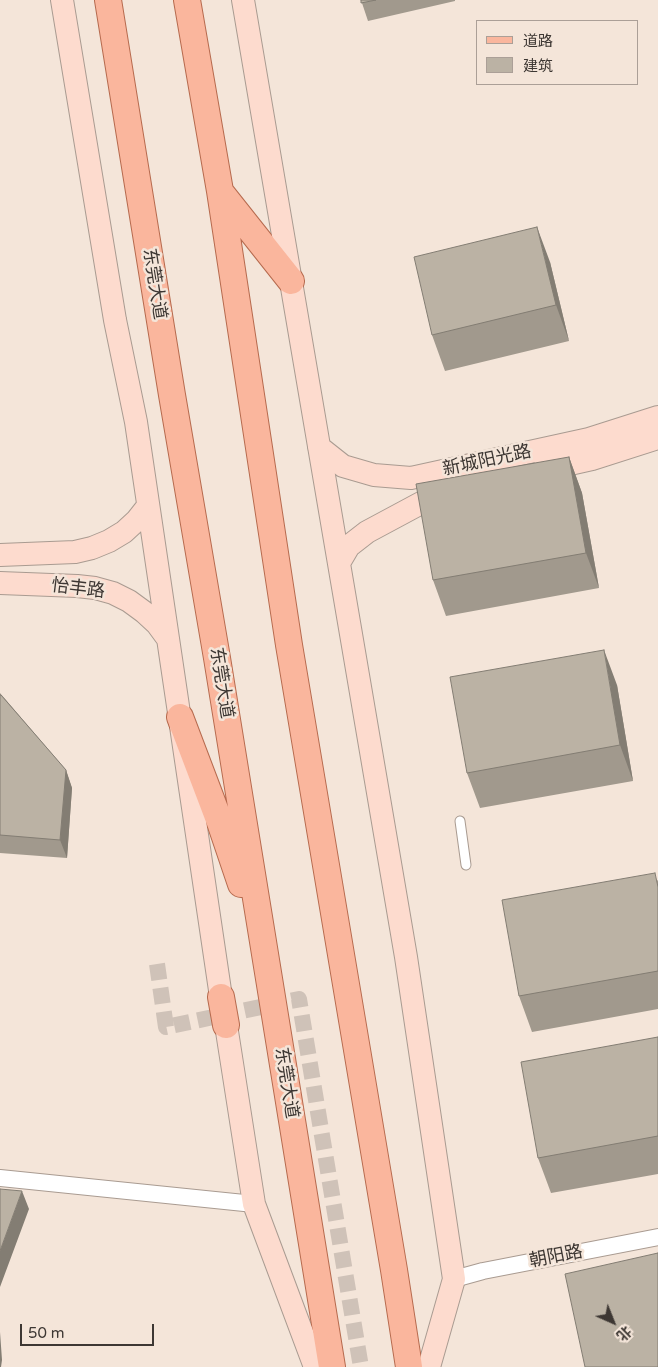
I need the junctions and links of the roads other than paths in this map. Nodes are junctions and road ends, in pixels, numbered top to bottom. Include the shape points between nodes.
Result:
1 (62, 0) edge
2 (108, 0) edge
3 (188, 0) edge
4 (243, 0) edge
5 (220, 191) junction
6 (291, 281) junction
7 (658, 417) edge
8 (658, 438) edge
9 (319, 447) junction
10 (524, 474) edge
11 (465, 488) edge
12 (148, 506) junction
13 (0, 555) edge
14 (339, 563) junction
15 (0, 583) edge
16 (168, 639) junction
17 (180, 717) junction
18 (460, 821) dead end
19 (466, 865) dead end
20 (265, 951) junction
21 (221, 997) joint
22 (226, 1026) joint
23 (0, 1178) edge
24 (254, 1204) junction
25 (658, 1238) edge
26 (454, 1279) junction
27 (315, 1367) edge
28 (332, 1367) edge
29 (408, 1367) edge
30 (430, 1367) edge

1 - 12 main road
2 - 20 main road, 东莞大道
3 - 5 main road
4 - 6 main road
5 - 6 main road
5 - 29 main road via 289,645
6 - 9 main road
7 - 9 main road, 新城阳光路 via 589,439 411,478 374,475 343,466
8 - 10 main road, 新城阳光路 via 592,459
9 - 14 main road
11 - 14 main road, 新城阳光路 via 436,495 367,532 349,546
12 - 13 main road, 怡丰路 via 124,532 92,548 75,552
12 - 16 main road
14 - 26 main road via 406,957
15 - 16 main road, 怡丰路 via 77,586 113,593 144,612
16 - 17 main road
17 - 20 main road
17 - 21 main road
18 - 19 lane
20 - 28 main road, 东莞大道
21 - 22 main road
22 - 24 main road
23 - 24 street
24 - 27 main road
25 - 26 street, 朝阳路
26 - 30 main road

